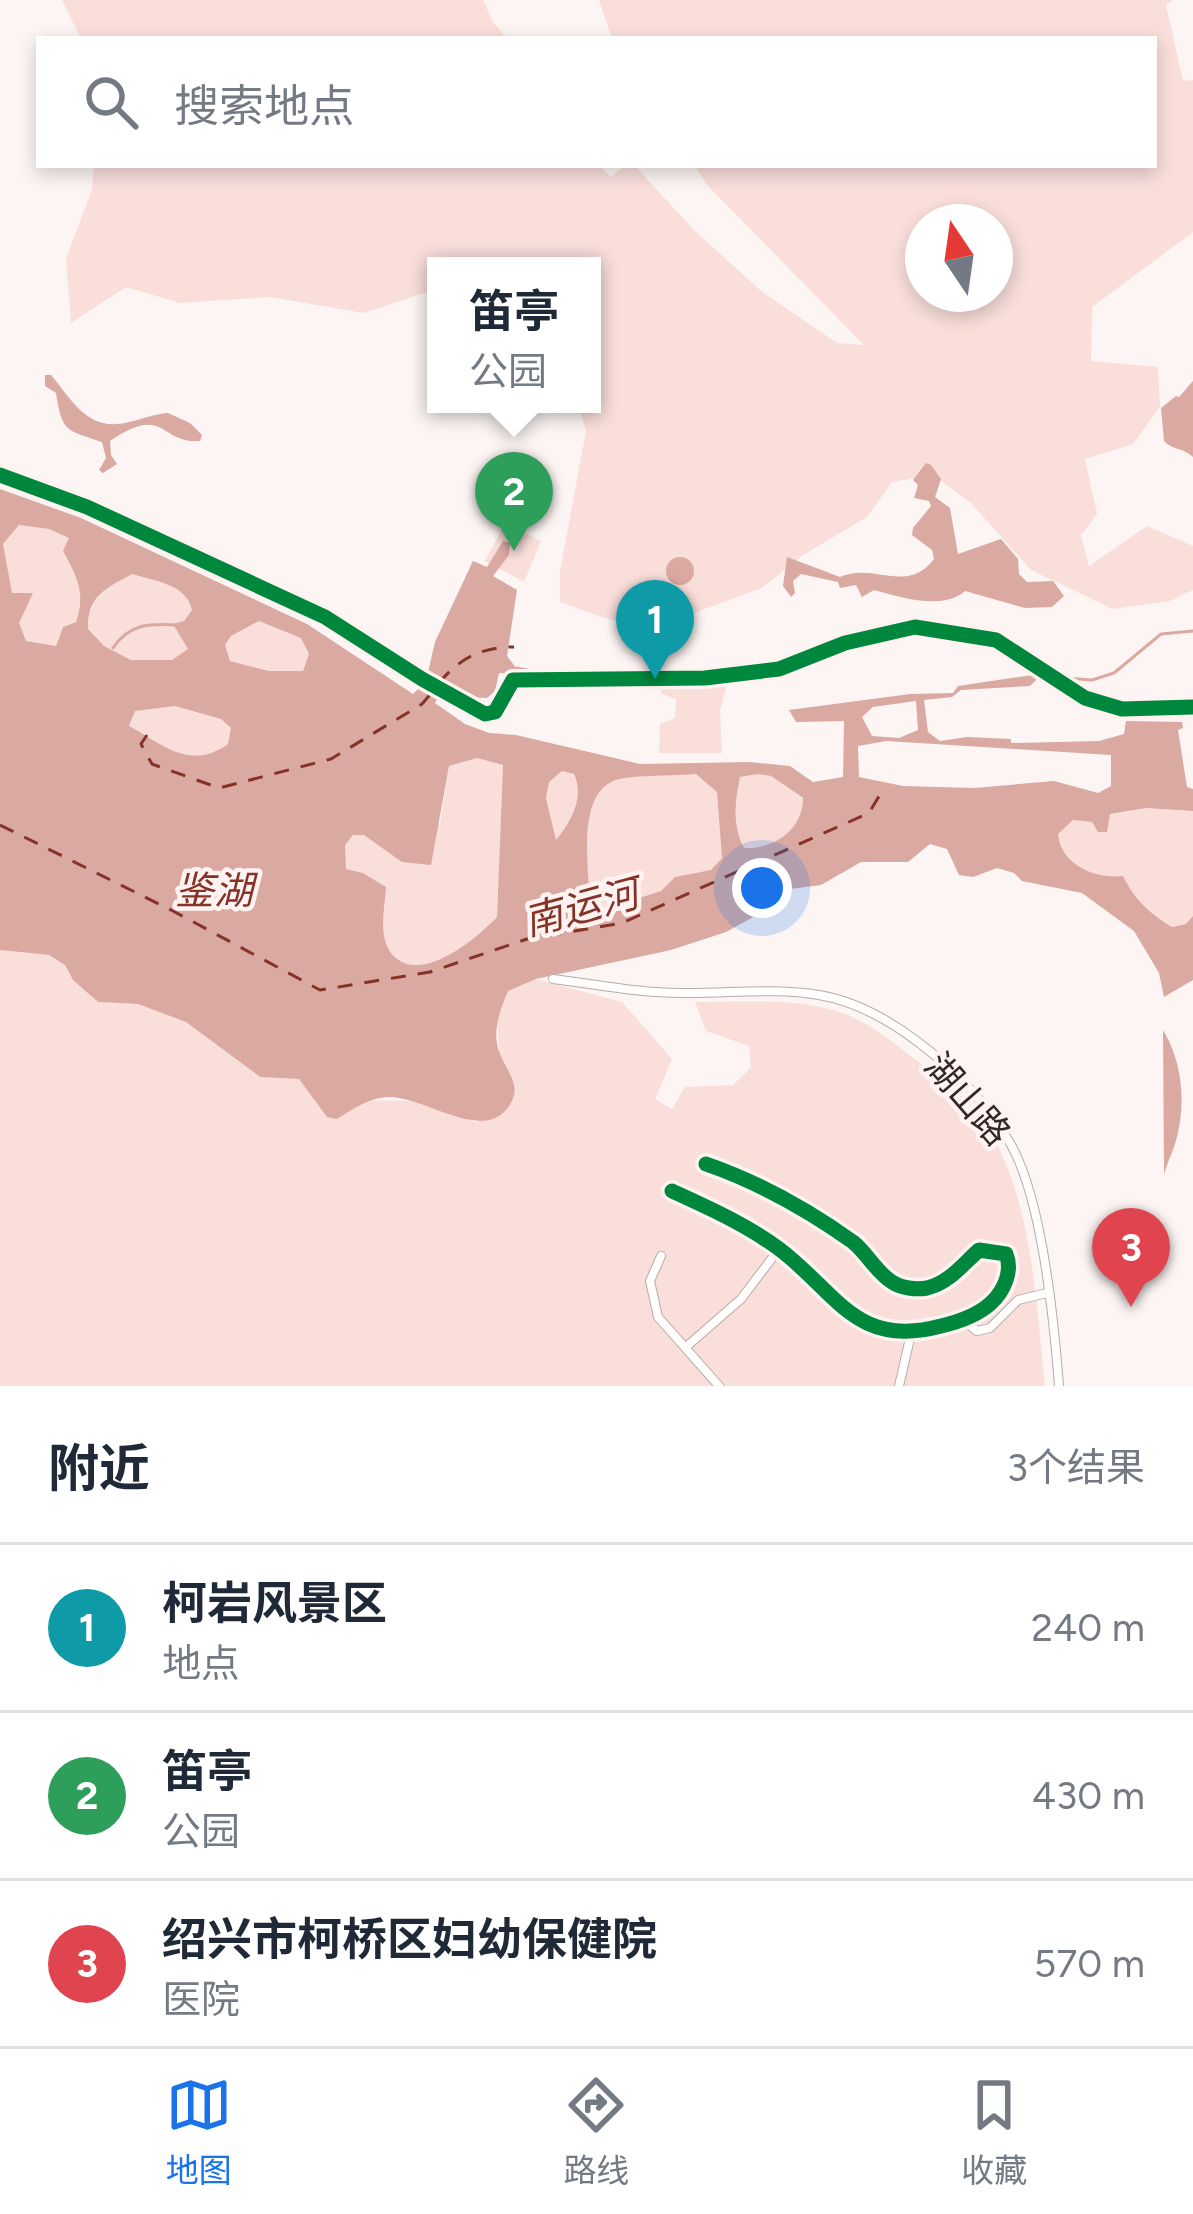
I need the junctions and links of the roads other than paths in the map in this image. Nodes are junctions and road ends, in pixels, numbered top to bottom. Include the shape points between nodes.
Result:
1 (0, 476) edge
2 (1193, 707) edge
3 (553, 979) dead end
4 (706, 1164) dead end
5 (672, 1191) dead end
6 (779, 1249) junction
7 (661, 1256) dead end
8 (1047, 1293) junction
9 (963, 1320) junction
10 (911, 1334) junction
11 (686, 1346) junction
12 (719, 1386) edge
13 (899, 1386) edge
14 (1059, 1386) edge

1 - 2 street via 325,616 485,714 495,712 513,680 779,669 915,627 996,640 1085,698 1122,709
3 - 8 street, 湖山路 via 674,993 823,995 900,1029 946,1063 1011,1144 1029,1192
4 - 9 street via 795,1205 905,1288 949,1279 979,1250 1006,1254 1007,1280 992,1302
5 - 6 street
6 - 10 street via 848,1316
6 - 11 street via 742,1299
7 - 11 street via 650,1281 658,1317
8 - 9 street via 1018,1300 990,1328 977,1331
8 - 14 street, 湖山路
9 - 10 street
10 - 13 street
11 - 12 street

